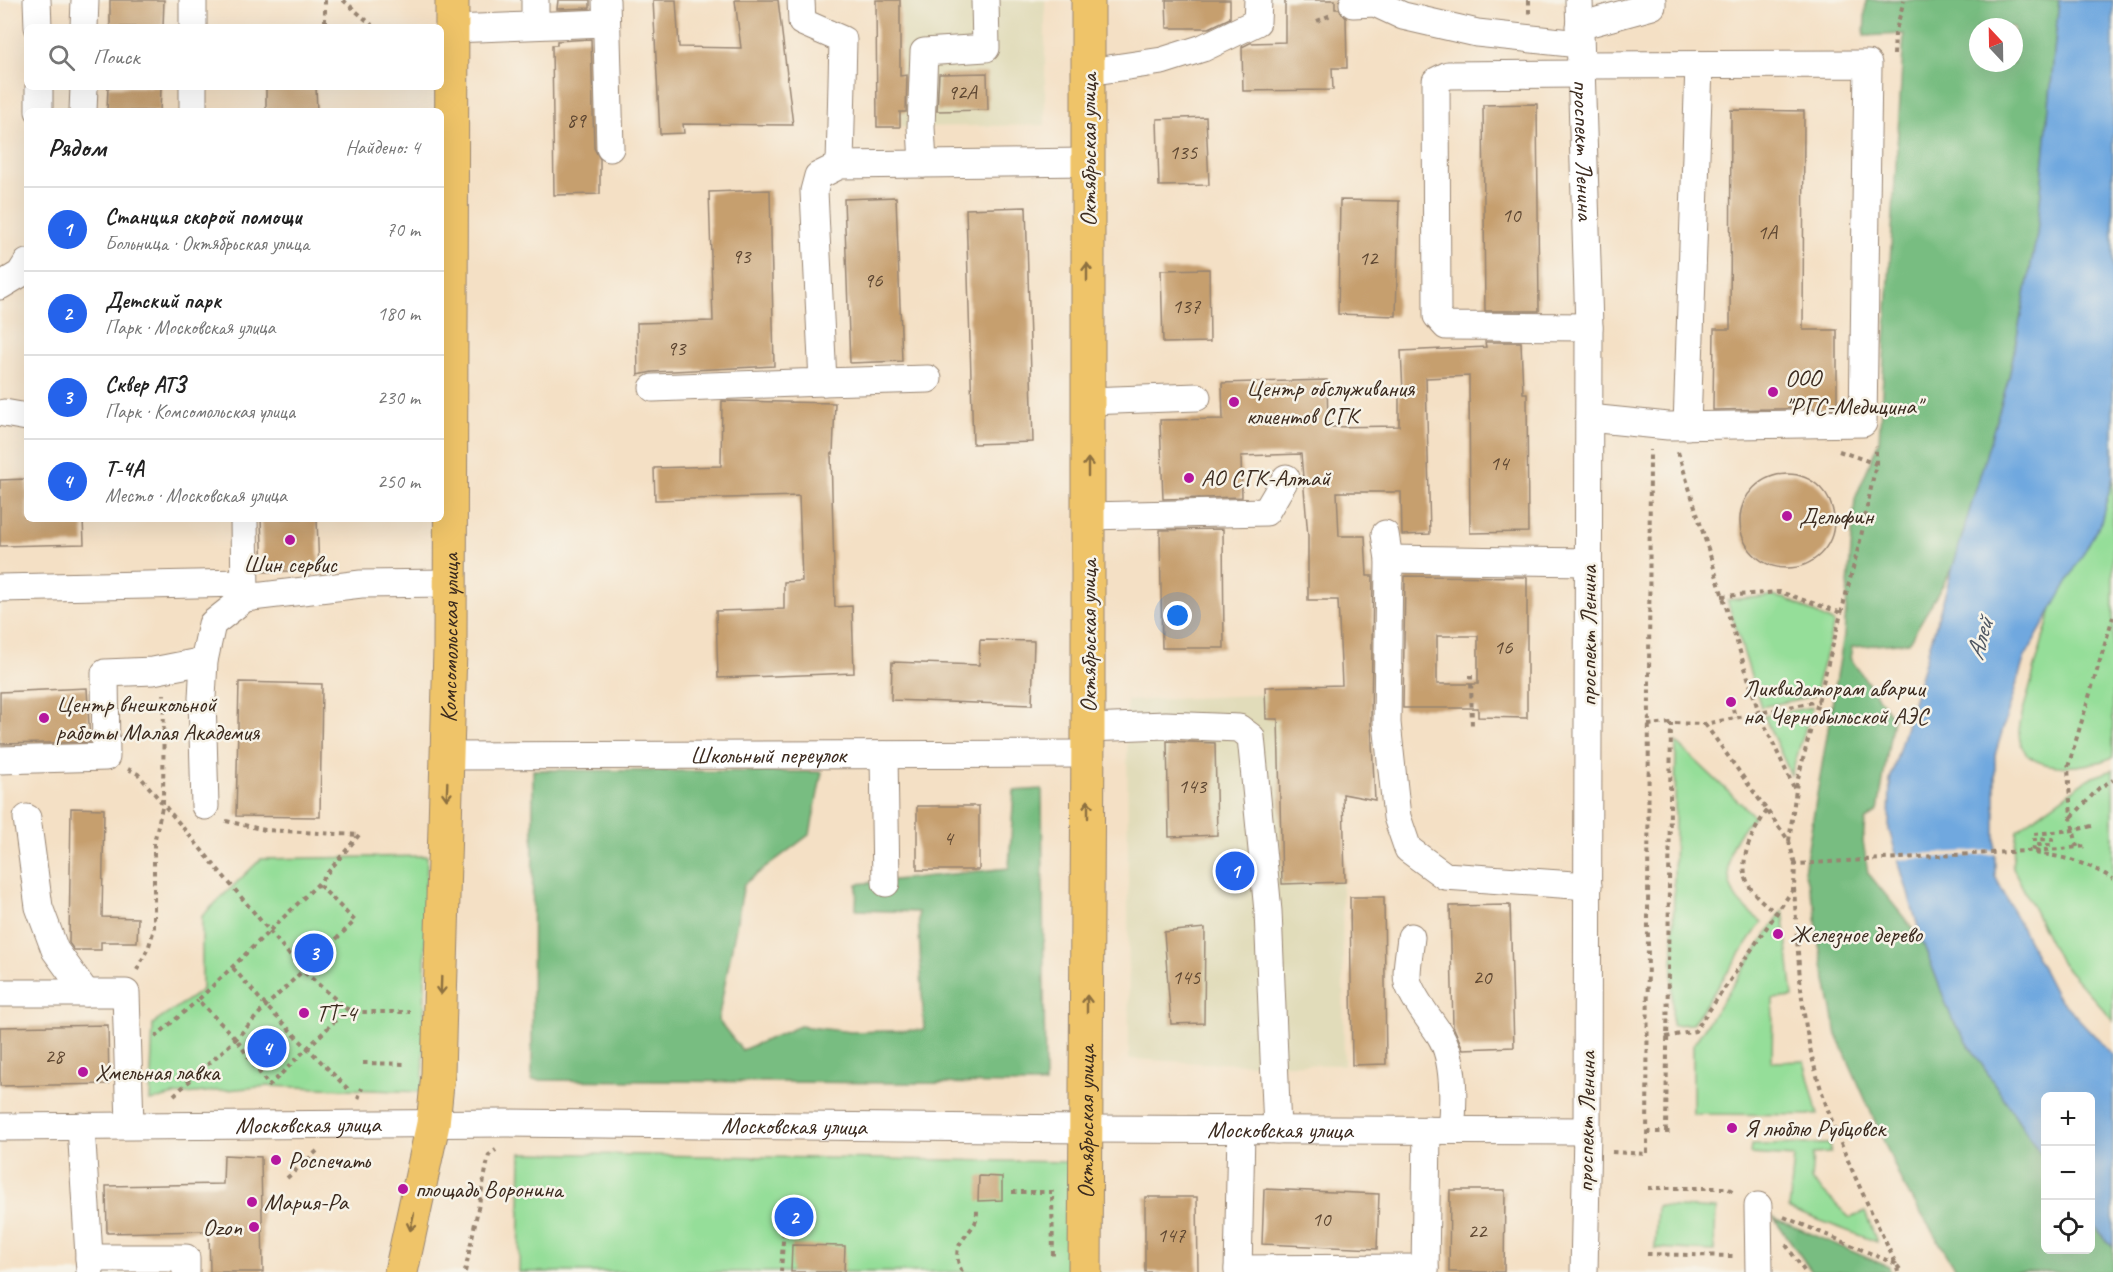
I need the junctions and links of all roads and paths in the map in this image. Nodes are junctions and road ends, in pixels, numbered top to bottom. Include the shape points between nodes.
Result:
1 (38, 0) edge
2 (85, 0) edge
3 (193, 0) edge
4 (325, 0) edge
5 (343, 0) edge
6 (801, 0) edge
7 (985, 0) edge
8 (1088, 0) edge
9 (1258, 0) edge
10 (1904, 0) edge
11 (1353, 4) dead end
12 (1657, 4) edge
13 (606, 11) edge
14 (535, 13) edge
15 (452, 15) edge
16 (38, 24) edge
17 (84, 24) edge
18 (193, 24) edge
19 (325, 24) edge
20 (371, 24) edge
21 (1895, 34) dead end
22 (1579, 42) edge
23 (1699, 65) junction
24 (1088, 72) junction
25 (39, 90) edge
26 (84, 90) edge
27 (193, 90) edge
28 (39, 108) edge
29 (83, 108) edge
30 (193, 108) edge
31 (610, 148) dead end
32 (1087, 162) junction
33 (923, 164) junction
34 (840, 165) junction
35 (446, 192) edge
36 (24, 268) edge
37 (0, 286) edge
38 (446, 312) edge
39 (1589, 327) junction
40 (928, 379) dead end
41 (823, 382) junction
42 (653, 388) dead end
43 (1197, 397) dead end
44 (1088, 401) junction
45 (1589, 418) junction
46 (1669, 425) junction
47 (1832, 448) dead end
48 (1876, 464) dead end
49 (1286, 478) dead end
50 (1088, 516) junction
51 (244, 522) edge
52 (1588, 562) junction
53 (450, 583) junction
54 (0, 588) edge
55 (245, 591) junction
56 (1722, 596) junction
57 (1842, 613) dead end
58 (2113, 616) edge
59 (204, 661) junction
60 (164, 668) junction
61 (1471, 675) dead end
62 (1819, 700) dead end
63 (1733, 709) dead end
64 (1759, 713) junction
65 (1735, 718) junction
66 (1671, 723) junction
67 (1705, 724) junction
68 (1648, 725) junction
69 (1472, 729) dead end
70 (1088, 741) junction
71 (884, 755) junction
72 (448, 756) junction
73 (106, 757) junction
74 (0, 760) edge
75 (2113, 780) edge
76 (1796, 792) dead end
77 (163, 803) junction
78 (205, 806) joint
79 (1767, 811) junction
80 (27, 818) dead end
81 (2071, 818) junction
82 (2092, 826) dead end
83 (2074, 830) junction
84 (2087, 846) dead end
85 (2077, 847) junction
86 (2033, 850) junction
87 (1795, 864) junction
88 (2113, 879) edge
89 (886, 883) dead end
90 (318, 884) junction
91 (1588, 886) junction
92 (1794, 888) junction
93 (1776, 913) junction
94 (268, 931) junction
95 (1410, 937) dead end
96 (233, 968) junction
97 (303, 970) junction
98 (0, 993) edge
99 (86, 993) junction
100 (126, 993) junction
101 (198, 1000) junction
102 (266, 1006) junction
103 (347, 1009) junction
104 (415, 1012) dead end
105 (1666, 1037) junction
106 (236, 1039) junction
107 (309, 1047) junction
108 (129, 1058) junction
109 (363, 1062) dead end
110 (415, 1064) dead end
111 (348, 1089) dead end
112 (174, 1095) dead end
113 (434, 1124) junction
114 (130, 1125) junction
115 (81, 1126) junction
116 (0, 1127) edge
117 (1087, 1129) junction
118 (1241, 1130) junction
119 (1277, 1130) junction
120 (1439, 1130) junction
121 (1647, 1132) junction
122 (1666, 1132) junction
123 (1674, 1132) dead end
124 (1587, 1141) junction
125 (504, 1145) dead end
126 (1012, 1192) dead end
127 (1758, 1206) joint
128 (977, 1208) dead end
129 (784, 1225) dead end
130 (1647, 1254) dead end
131 (1053, 1261) dead end
132 (1759, 1264) edge
133 (1896, 1264) junction
134 (89, 1265) edge
135 (1238, 1270) edge
136 (1425, 1270) edge
137 (186, 1272) edge
138 (402, 1272) edge
139 (465, 1272) edge
140 (781, 1272) edge
141 (962, 1272) edge
142 (1085, 1272) edge
143 (1584, 1272) edge
144 (1898, 1272) edge
145 (1902, 1272) edge

1 - 16 street
2 - 17 street
3 - 18 street
4 - 19 path
5 - 20 path
6 - 34 street via 802,22 843,40
7 - 33 street via 987,48 924,52
8 - 24 main road, Октябрьская улица
9 - 24 street via 1257,22 1203,48 1162,61
10 - 21 path
11 - 22 street via 1375,3 1403,16 1477,33
12 - 22 street
13 - 14 street
13 - 31 street
14 - 15 street
15 - 35 main road, Комсомольская улица
22 - 23 street
22 - 39 street, проспект Ленина
22 - 39 street via 1436,81 1437,316 1446,326
23 - 46 street
23 - 46 street via 1868,64 1863,423
24 - 32 main road, Октябрьская улица
25 - 28 street
26 - 29 street
27 - 30 street
32 - 33 street
44 -> 32 main road, Октябрьская улица
33 - 34 street
34 - 41 street via 818,176 814,191
35 - 38 main road, Комсомольская улица
36 - 37 street
38 - 53 main road, Комсомольская улица
39 - 45 street, проспект Ленина
40 - 41 street
41 - 42 street
43 - 44 street
50 -> 44 main road, Октябрьская улица
45 - 46 street
45 - 52 street, проспект Ленина
46 - 56 path
46 - 68 path
47 - 48 path
49 - 50 street via 1266,512
50 - 70 main road, Октябрьская улица
51 - 55 street
52 - 91 street, проспект Ленина
52 - 91 street via 1387,547 1387,723 1397,817 1408,849 1445,876
53 - 55 street
53 - 72 main road, Комсомольская улица
54 - 55 street
55 - 59 street via 212,624
56 - 57 path via 1780,592
56 - 64 path
58 - 81 path via 2068,767
59 - 60 street
59 - 78 street
60 - 73 street via 105,673
60 - 77 path
61 - 69 path
62 - 64 path
63 - 65 path
64 - 65 path
64 - 76 path
65 - 67 path
66 - 67 path
66 - 68 path
66 - 105 path
67 - 79 path
68 - 121 path
70 - 71 street, Школьный переулок
117 -> 70 main road, Октябрьская улица
70 - 119 street, Школьный переулок via 1166,725 1239,728 1251,737 1268,911
71 - 72 street, Школьный переулок
71 - 89 street
72 -> 113 main road, Комсомольская улица
73 - 74 street
73 - 77 path via 138,774
75 - 81 path via 2099,788
77 - 94 path
77 - 100 path via 154,843 154,929
78 - 90 path via 219,819 265,830 359,835
79 - 87 path via 1789,841
79 - 93 path via 1754,830 1743,870 1753,893
80 - 99 street via 39,907 55,950
81 - 83 path
82 - 83 path
83 - 85 path
83 - 86 path via 2034,834 2034,840 2052,839 2052,845 2034,845
84 - 85 path
85 - 86 path
86 - 87 path
86 - 88 path via 2094,867
87 - 92 path
90 - 94 path
90 - 97 path via 356,921
91 - 124 street, проспект Ленина
92 - 93 path
92 - 133 path via 1803,1006 1813,1061 1837,1132
93 - 105 path via 1695,1031
94 - 96 path
94 - 97 path
95 - 120 street via 1407,981 1441,1037 1452,1071 1454,1102
96 - 101 path
96 - 102 path
97 - 102 path
97 - 103 path
98 - 99 street
99 - 100 street
100 - 108 street
101 - 106 path
101 - 108 path
102 - 106 path
102 - 107 path
103 - 104 path
103 - 107 path
105 - 122 path
106 - 107 path via 269,1086
106 - 112 path
107 - 111 path
108 - 114 street
109 - 110 path
113 - 114 street, Московская улица
113 - 117 street, Московская улица
113 -> 138 main road, Комсомольская улица
114 - 115 street, Московская улица
115 - 116 street, Московская улица
115 - 134 street
117 - 118 street, Московская улица
117 - 142 main road, Октябрьская улица
118 - 119 street, Московская улица
118 - 135 street
119 - 120 street, Московская улица
120 - 124 street, Московская улица
120 - 136 street
121 - 122 path
121 - 124 path via 1647,1154
122 - 123 path
124 - 143 street, проспект Ленина
125 - 139 path via 489,1155
126 - 131 path via 1052,1192
127 - 132 street
127 - 133 path
128 - 141 path via 976,1221 956,1250
129 - 140 path
130 - 132 path
133 - 144 path
133 - 145 path
134 - 137 street via 186,1258
135 - 136 street

